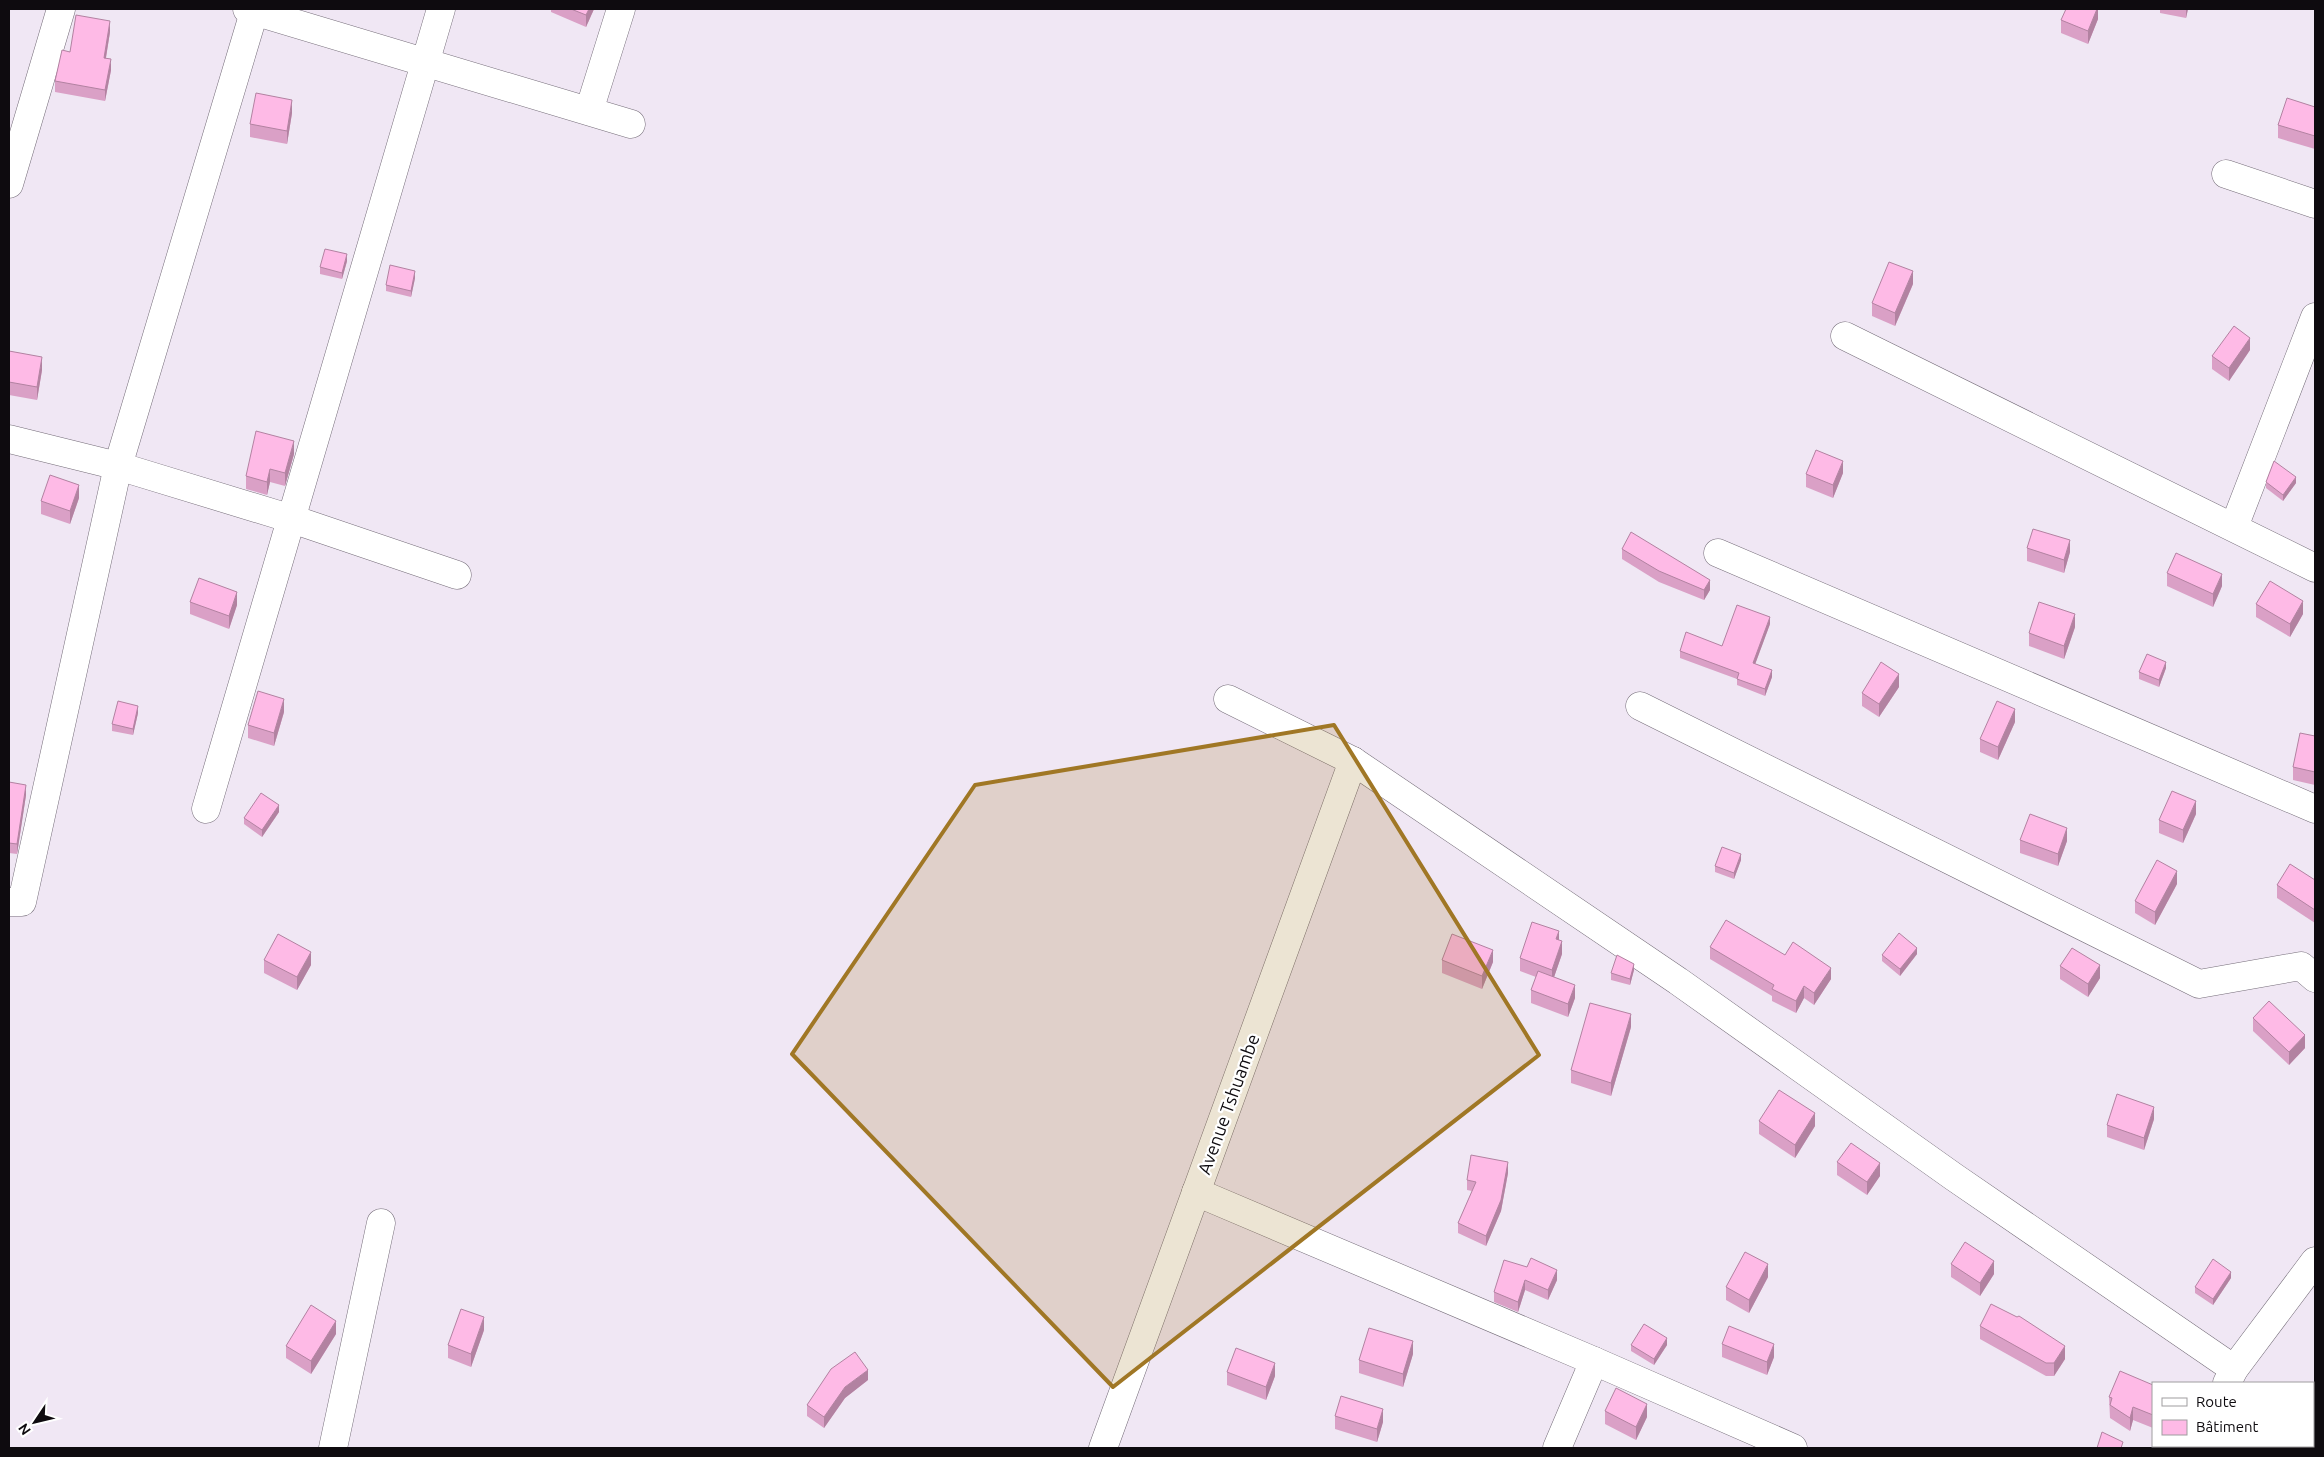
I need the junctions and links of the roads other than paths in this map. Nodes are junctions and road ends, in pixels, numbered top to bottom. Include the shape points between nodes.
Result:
1 (61, 9) edge
2 (252, 9) edge
3 (441, 9) edge
4 (621, 9) edge
5 (427, 62) junction
6 (589, 111) junction
7 (631, 124) dead end
8 (2226, 174) dead end
9 (9, 184) edge
10 (2315, 204) edge
11 (2315, 317) edge
12 (1845, 336) dead end
13 (9, 440) edge
14 (118, 466) junction
15 (292, 519) junction
16 (2234, 527) junction
17 (1718, 554) dead end
18 (2315, 568) edge
19 (457, 575) dead end
20 (1228, 699) dead end
21 (1640, 706) dead end
22 (1353, 761) junction
23 (206, 809) dead end
24 (2315, 809) edge
25 (16, 902) edge
26 (2315, 978) edge
27 (1196, 1192) junction
28 (381, 1223) dead end
29 (2311, 1275) edge
30 (1594, 1361) junction
31 (2230, 1376) edge
32 (333, 1448) edge
33 (1103, 1448) edge
34 (1558, 1448) edge
35 (1793, 1448) edge

1 - 9 street
2 - 5 street
2 - 14 street
3 - 5 street
4 - 6 street
5 - 6 street
5 - 15 street
6 - 7 street
8 - 10 street
11 - 16 street
12 - 16 street
13 - 14 street
14 - 15 street
14 - 25 street
15 - 19 street
15 - 23 street
16 - 18 street
17 - 24 street
20 - 22 street
21 - 26 street via 2199,984 2301,966
22 - 27 street, Avenue Tshuambe
22 - 31 street via 1678,981
27 - 30 street
27 - 33 street, Avenue Tshuambe
28 - 32 street
29 - 31 street
30 - 34 street
30 - 35 street

